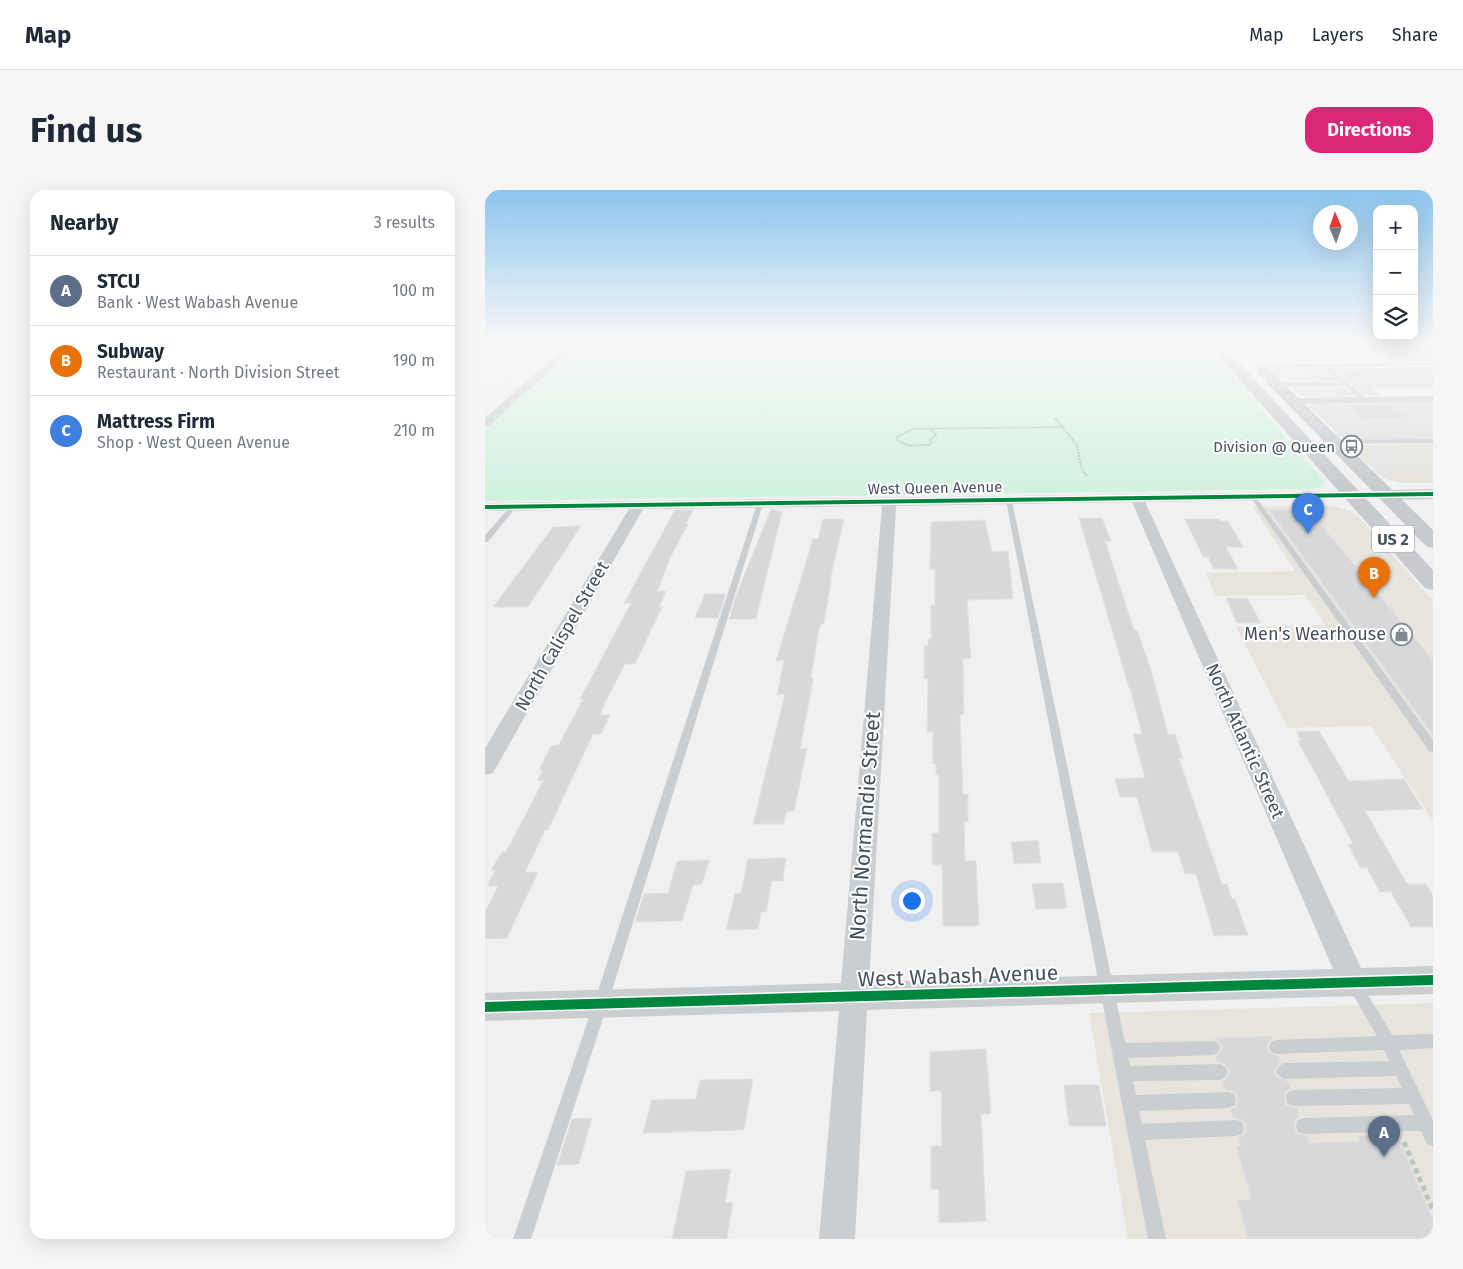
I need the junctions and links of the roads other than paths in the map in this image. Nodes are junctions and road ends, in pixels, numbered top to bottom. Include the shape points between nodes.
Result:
1 (523, 390) edge
2 (1256, 390) edge
3 (1282, 390) edge
4 (1353, 390) edge
5 (1433, 399) edge
6 (1365, 400) junction
7 (1293, 401) junction
8 (485, 424) edge
9 (1433, 441) edge
10 (1333, 442) junction
11 (1433, 494) edge
12 (1353, 495) junction
13 (1386, 495) junction
14 (1253, 497) junction
15 (1137, 499) junction
16 (1009, 501) junction
17 (889, 502) junction
18 (760, 504) junction
19 (638, 506) junction
20 (485, 507) edge
21 (513, 507) junction
22 (485, 540) edge
23 (1433, 542) edge
24 (1433, 583) edge
25 (1433, 748) edge
26 (485, 767) edge
27 (1433, 980) edge
28 (1353, 982) junction
29 (1108, 989) junction
30 (853, 996) junction
31 (601, 1003) junction
32 (485, 1007) edge
33 (1433, 1041) edge
34 (1388, 1043) junction
35 (1276, 1047) dead end
36 (1213, 1048) dead end
37 (1120, 1051) junction
38 (1400, 1068) junction
39 (1284, 1071) dead end
40 (1220, 1072) dead end
41 (1125, 1074) junction
42 (1413, 1096) junction
43 (1294, 1098) dead end
44 (1228, 1100) dead end
45 (1130, 1103) junction
46 (1426, 1123) junction
47 (1303, 1126) dead end
48 (1236, 1128) dead end
49 (1136, 1132) junction
50 (1433, 1138) edge
51 (522, 1239) edge
52 (837, 1239) edge
53 (1157, 1239) edge

1 - 8 street
2 - 12 main road, US 2
3 - 7 main road, US 2
4 - 6 lane
5 - 6 street
6 - 7 street
7 - 10 main road, US 2
9 - 10 lane
10 - 13 main road, US 2
11 - 13 street
12 - 13 street, West Queen Avenue
12 - 14 street, West Queen Avenue
12 - 24 main road, US 2
13 - 23 main road, US 2
14 - 15 street, West Queen Avenue
14 - 25 lane
15 - 16 street, West Queen Avenue
15 - 28 street, North Atlantic Street
16 - 17 street, West Queen Avenue
16 - 29 lane
17 - 18 street, West Queen Avenue
17 - 30 street, North Normandie Street
18 - 19 street, West Queen Avenue
18 - 31 lane
19 - 21 street, West Queen Avenue
19 - 26 street, North Calispel Street
20 - 21 street, West Queen Avenue
21 - 22 lane
27 - 28 street, West Wabash Avenue
28 - 29 street, West Wabash Avenue
28 - 34 lane
29 - 30 street, West Wabash Avenue
29 - 37 lane
30 - 31 street, West Wabash Avenue
30 - 52 street, North Normandie Street
31 - 32 street, West Wabash Avenue
31 - 51 lane
33 - 34 lane
34 - 35 lane
34 - 38 lane
36 - 37 lane
37 - 41 lane
38 - 39 lane
38 - 42 lane
40 - 41 lane
41 - 45 lane
42 - 43 lane
42 - 46 lane
44 - 45 lane
45 - 49 lane
46 - 47 lane
46 - 50 lane
48 - 49 lane
49 - 53 lane

